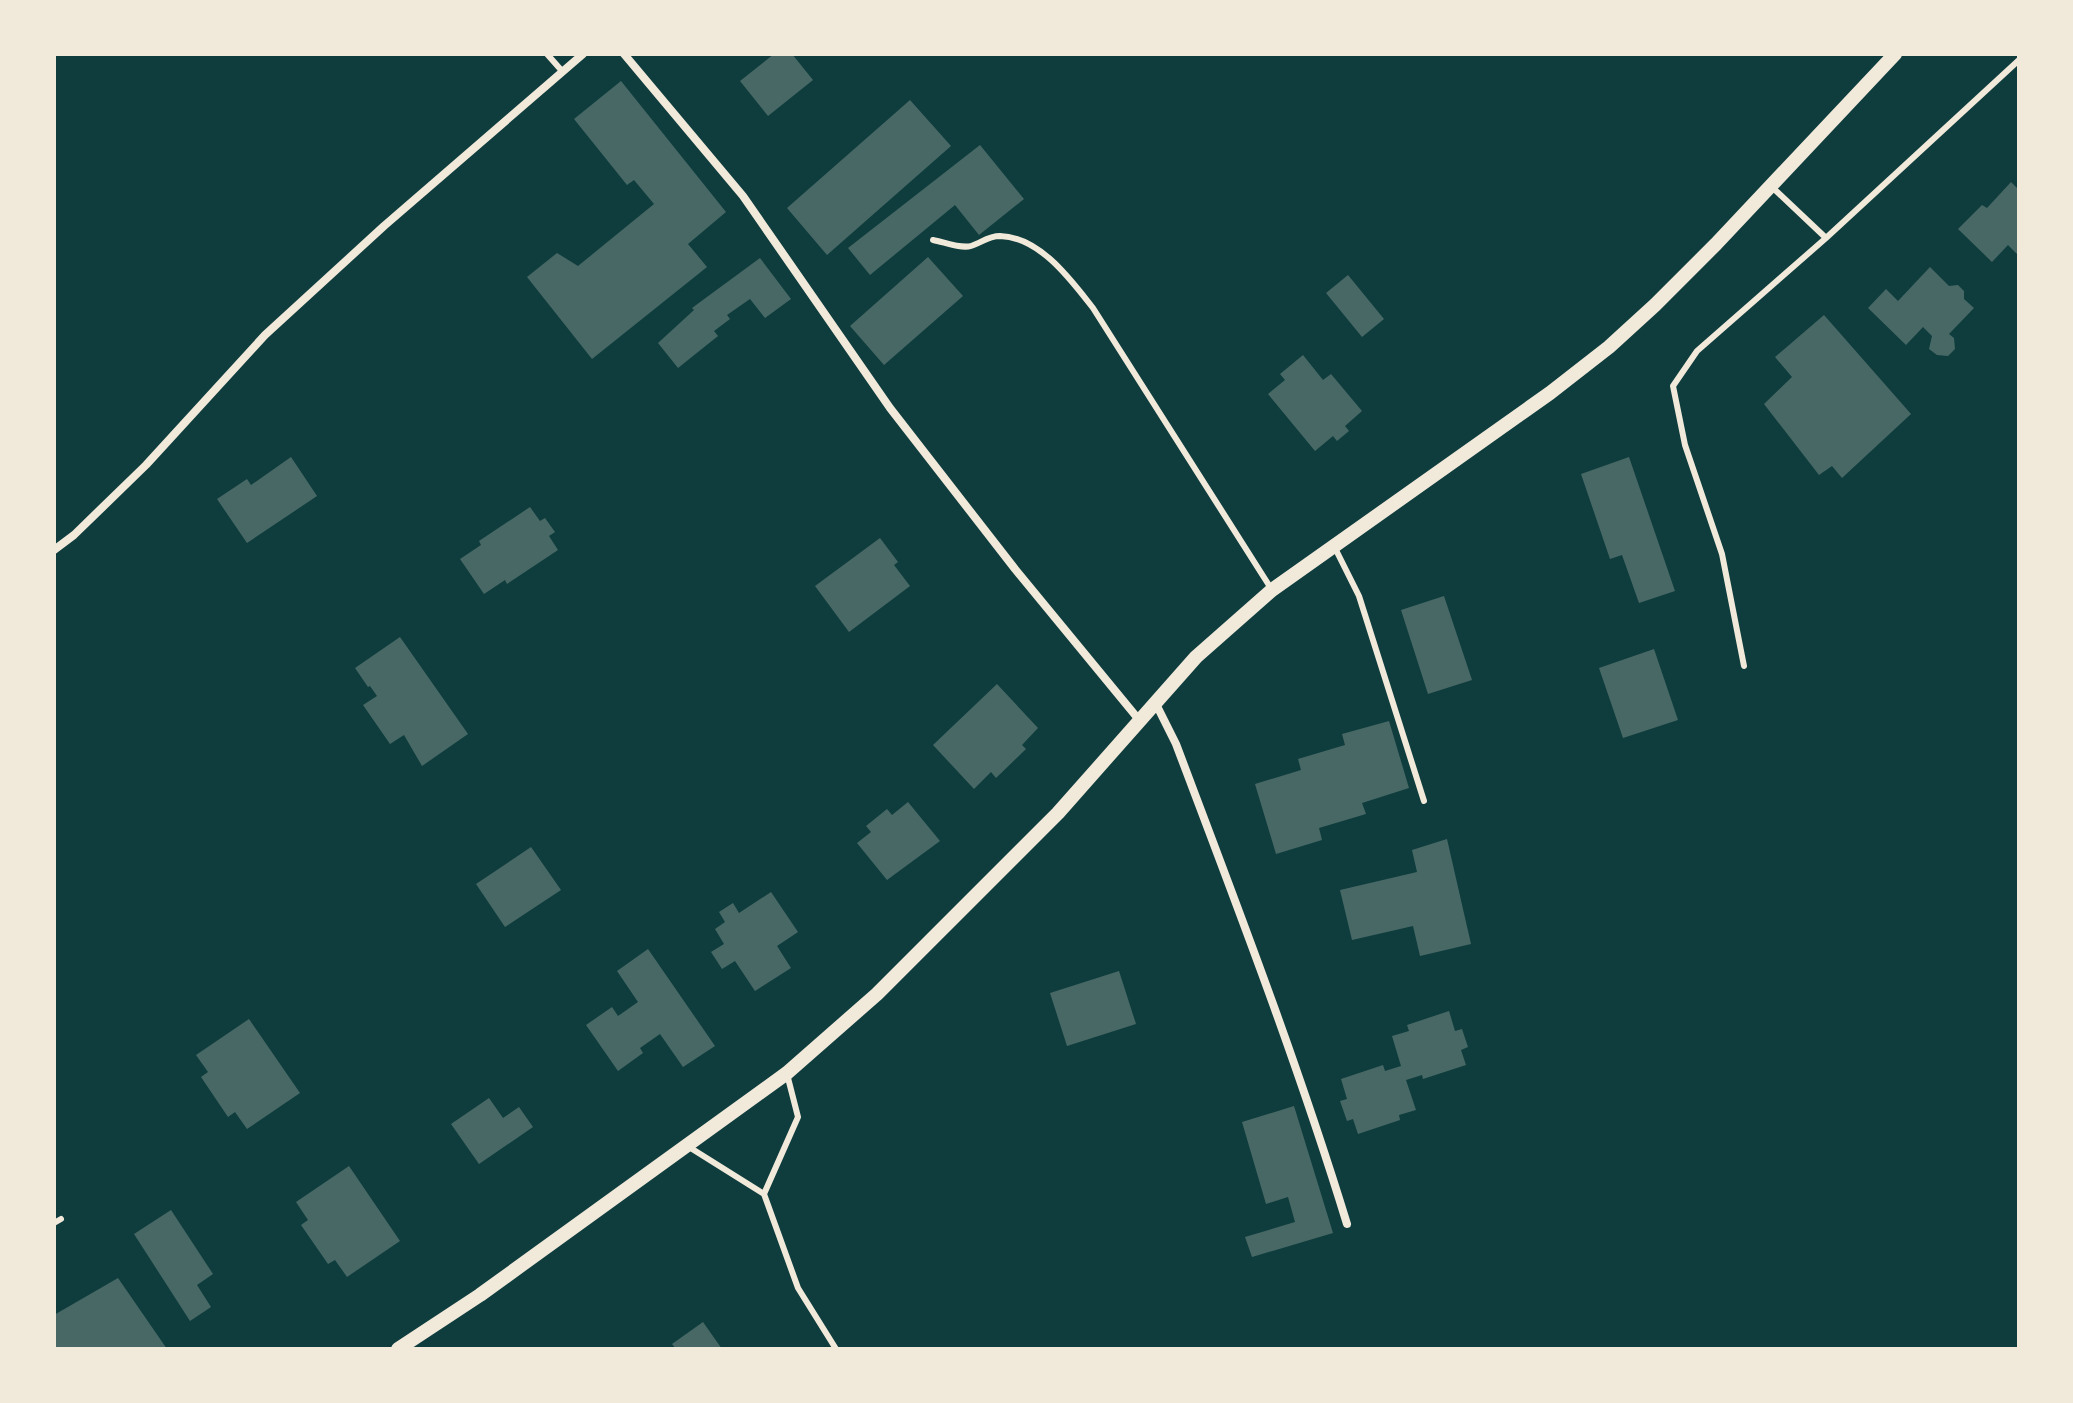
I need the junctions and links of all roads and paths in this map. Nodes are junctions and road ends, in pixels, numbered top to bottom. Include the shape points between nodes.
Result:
1 (547, 54) edge
2 (583, 54) edge
3 (624, 54) edge
4 (1895, 54) edge
5 (2019, 60) edge
6 (562, 71) junction
7 (1771, 186) junction
8 (1826, 238) junction
9 (933, 240) dead end
10 (1334, 545) junction
11 (54, 550) edge
12 (1272, 590) junction
13 (1744, 666) dead end
14 (1156, 704) junction
15 (1140, 721) junction
16 (1424, 801) dead end
17 (787, 1073) junction
18 (686, 1145) junction
19 (764, 1194) junction
20 (1347, 1224) dead end
21 (398, 1349) edge
22 (836, 1349) edge

1 - 6 lane
2 - 6 street
3 - 15 street via 743,196 890,408
4 - 7 street
5 - 8 lane
6 - 11 street via 265,335 146,465
7 - 8 lane
7 - 10 street via 1609,347
8 - 13 lane via 1697,351 1673,386 1685,445 1722,554
9 - 12 lane via 968,247 1002,236 1028,244 1068,275
10 - 12 street
10 - 16 lane via 1359,596
12 - 14 street via 1196,657
14 - 15 street
14 - 20 street via 1273,1000
15 - 17 street via 877,994
17 - 18 street
17 - 19 lane via 798,1117
18 - 19 lane
18 - 21 street
19 - 22 lane via 798,1288

